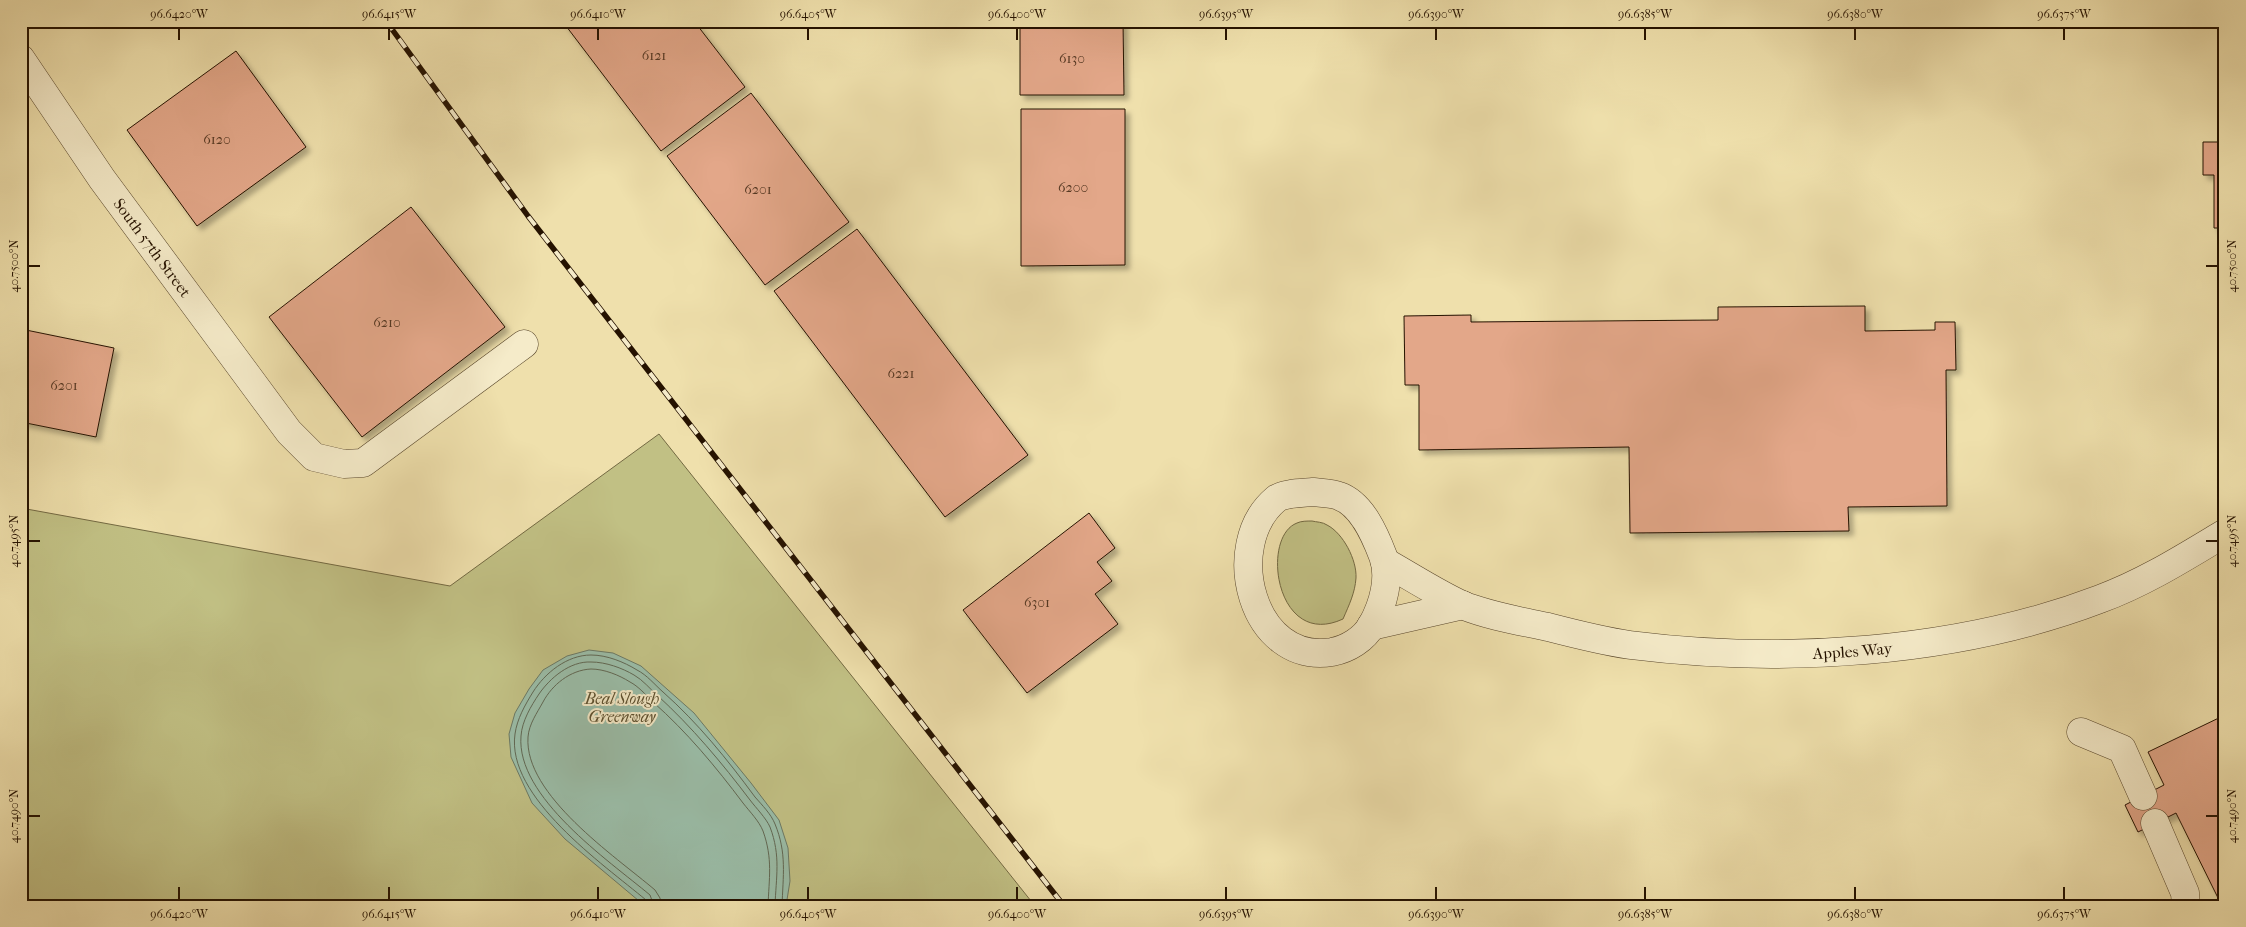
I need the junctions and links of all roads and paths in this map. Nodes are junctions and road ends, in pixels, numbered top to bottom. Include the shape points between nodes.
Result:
1 (21, 59) edge
2 (524, 344) dead end
3 (2225, 533) edge
4 (1385, 562) junction
5 (1462, 605) junction
6 (1371, 626) junction
7 (2082, 732) dead end
8 (2143, 796) dead end
9 (2155, 824) dead end
10 (2186, 906) edge

1 - 2 lane, South 57th Street via 102,179 289,432 314,457 344,464 363,463
3 - 5 lane, Apples Way via 2174,563 2092,602 1974,634 1852,651 1781,654 1629,644
4 - 5 lane, Apples Way
4 - 6 lane via 1386,584 1382,604
4 - 6 lane via 1360,511 1340,496 1313,492 1277,498 1261,517 1249,551 1248,571 1258,611 1272,632 1284,642 1316,654 1336,651 1357,642
5 - 6 lane, Apples Way
7 - 8 lane via 2122,749
9 - 10 lane via 2185,893

